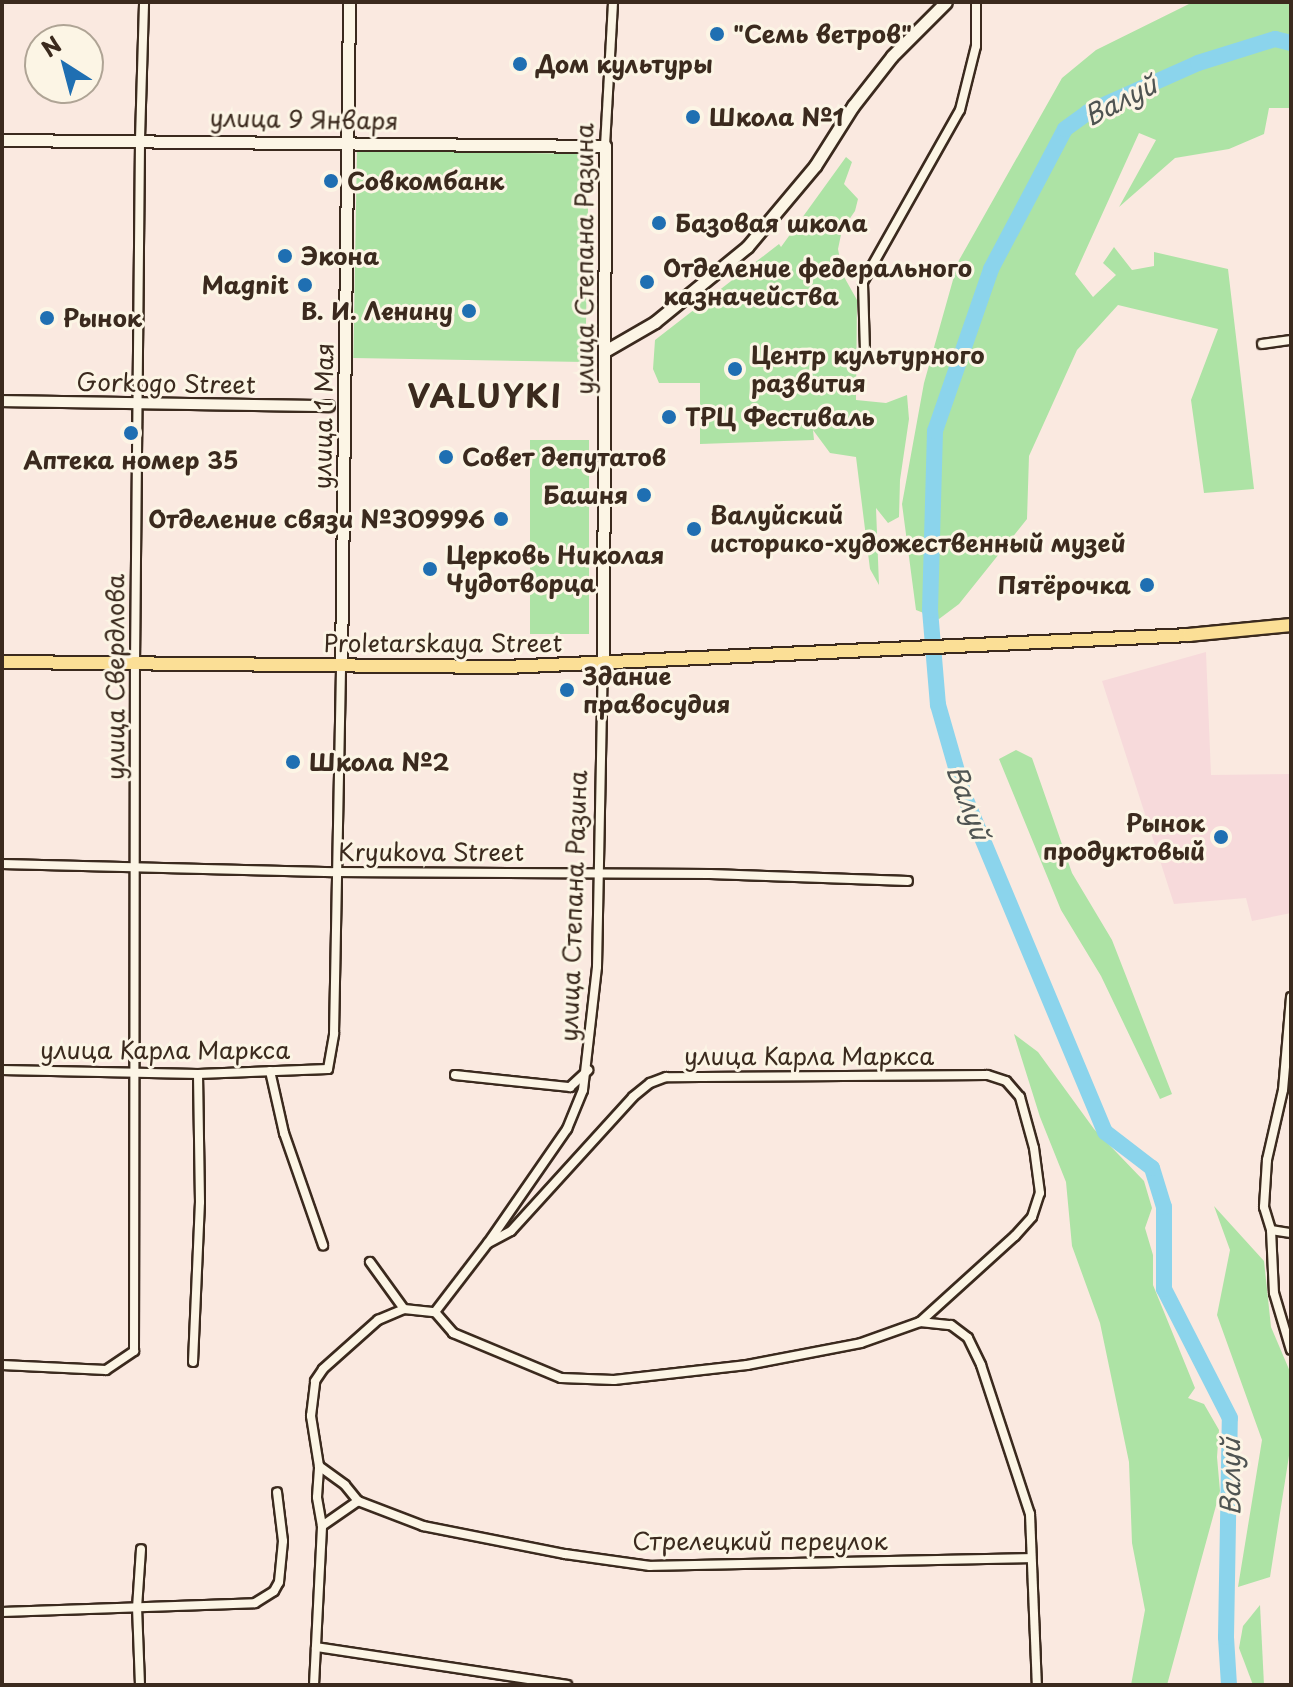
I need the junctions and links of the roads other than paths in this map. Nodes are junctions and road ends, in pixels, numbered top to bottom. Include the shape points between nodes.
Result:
1 (144, 2) edge
2 (349, 2) edge
3 (613, 2) edge
4 (946, 2) edge
5 (976, 2) edge
6 (140, 139) junction
7 (2, 140) edge
8 (347, 141) junction
9 (605, 146) junction
10 (1291, 340) edge
11 (1262, 344) dead end
12 (605, 351) junction
13 (865, 351) dead end
14 (2, 401) edge
15 (138, 401) junction
16 (329, 406) dead end
17 (1291, 625) edge
18 (2, 662) edge
19 (603, 663) junction
20 (135, 664) junction
21 (341, 666) junction
22 (2, 864) edge
23 (134, 866) junction
24 (335, 872) junction
25 (597, 873) junction
26 (908, 881) dead end
27 (1290, 997) edge
28 (328, 1069) joint
29 (589, 1069) junction
30 (2, 1070) edge
31 (270, 1071) junction
32 (137, 1072) junction
33 (198, 1074) junction
34 (455, 1075) dead end
35 (1271, 1230) junction
36 (1291, 1233) edge
37 (488, 1243) junction
38 (323, 1245) dead end
39 (370, 1262) dead end
40 (404, 1309) junction
41 (435, 1312) junction
42 (920, 1322) junction
43 (1291, 1350) edge
44 (193, 1362) dead end
45 (2, 1365) edge
46 (319, 1466) junction
47 (277, 1492) dead end
48 (358, 1501) junction
49 (322, 1526) junction
50 (141, 1549) dead end
51 (1031, 1558) junction
52 (137, 1608) junction
53 (2, 1612) edge
54 (316, 1647) junction
55 (140, 1685) edge
56 (314, 1685) edge
57 (567, 1685) edge
58 (1037, 1685) edge

1 - 6 street, улица Свердлова
2 - 8 main road, улица 1 Мая
3 - 9 street, улица Степана Разина
4 - 12 main road via 892,56 807,177 747,247 655,322
5 - 13 street via 976,46 960,110 863,282
6 - 7 main road, улица 9 Января
6 - 8 main road, улица 9 Января
6 - 15 street, улица Свердлова
8 - 9 main road, улица 9 Января
8 - 21 main road, улица 1 Мая
9 - 12 main road, улица Степана Разина
10 - 11 street
12 - 19 main road, улица Степана Разина
14 - 15 street, Gorkogo Street
15 - 16 street, Gorkogo Street
15 - 20 street, улица Свердлова
17 - 19 main road, Proletarskaya Street via 1189,635
18 - 20 main road, Proletarskaya Street
19 - 21 main road, Proletarskaya Street
19 - 25 street, улица Степана Разина
20 - 21 main road, Proletarskaya Street
20 - 23 street, улица Свердлова
21 - 24 street, улица 1 Мая
22 - 23 street, Kryukova Street
23 - 24 street, Kryukova Street
23 - 32 street, улица Свердлова
24 - 25 street, Kryukova Street
24 - 28 street, улица 1 Мая via 334,1034
25 - 26 street, Kryukova Street
25 - 29 street, улица Степана Разина
27 - 35 street via 1283,1090 1267,1160 1264,1207
28 - 31 street, улица Карла Маркса
29 - 34 street via 570,1087
29 - 37 street, улица Степана Разина via 567,1129
30 - 32 street, улица Карла Маркса
31 - 33 street, улица Карла Маркса
31 - 38 street via 284,1133
32 - 33 street, улица Карла Маркса
32 - 45 street, улица Свердлова via 134,1351 106,1370
33 - 44 street via 200,1202
35 - 36 street
35 - 43 street via 1274,1293
37 - 41 street, улица Степана Разина
37 - 42 street, улица Карла Маркса via 511,1231 633,1097 666,1077 987,1075 1006,1081 1020,1097 1040,1193 1032,1217
39 - 40 street
40 - 41 street
40 - 46 street via 358,1336 315,1381 311,1416
41 - 42 street via 453,1333 503,1356 561,1378 614,1380 747,1365 861,1343
42 - 51 street via 951,1325 968,1338 981,1365 1030,1514
46 - 48 street, Стрелецкий переулок
46 - 49 street
47 - 52 street via 283,1541 274,1591 255,1603
48 - 49 street
48 - 51 street, Стрелецкий переулок via 423,1526 650,1566
49 - 54 street
50 - 52 street
51 - 58 street
52 - 53 street
52 - 55 street
54 - 56 street
54 - 57 street

